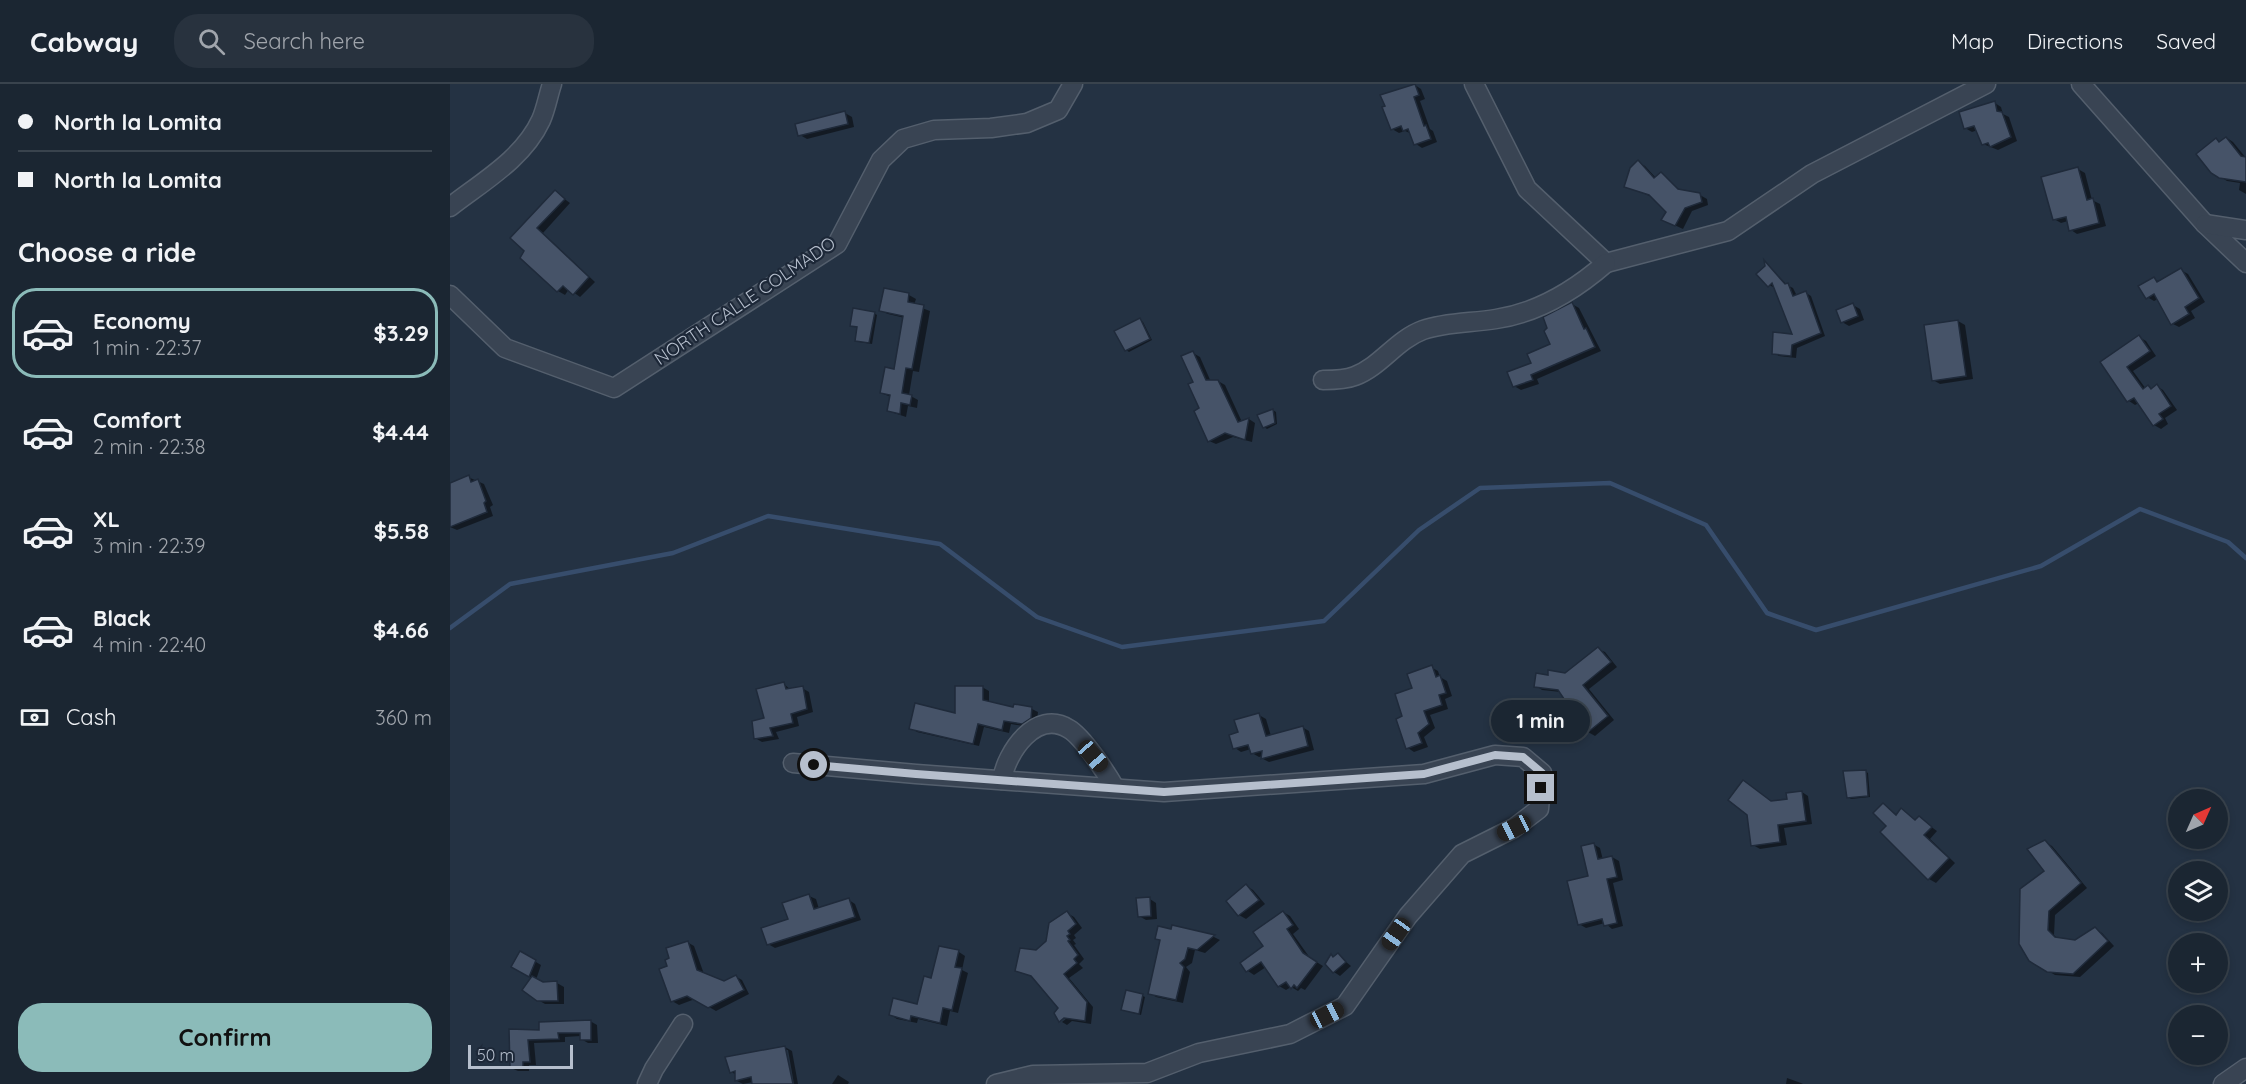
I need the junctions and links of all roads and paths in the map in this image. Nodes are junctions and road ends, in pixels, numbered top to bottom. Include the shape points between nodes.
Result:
1 (552, 84) edge
2 (1073, 84) edge
3 (1474, 84) edge
4 (1986, 84) edge
5 (2081, 84) edge
6 (450, 207) edge
7 (2205, 224) junction
8 (2246, 230) edge
9 (1605, 263) junction
10 (2246, 263) edge
11 (450, 296) edge
12 (1323, 380) dead end
13 (793, 763) dead end
14 (1002, 780) junction
15 (1115, 788) junction
16 (683, 1024) dead end
17 (2246, 1068) edge
18 (647, 1084) edge
19 (996, 1084) edge
20 (2223, 1084) edge

1 - 6 street via 541,120 525,145 513,159
2 - 11 street, NORTH CALLE COLMADO via 1058,110 1027,123 934,130 903,139 882,160 837,244 614,388 505,348
3 - 9 street via 1527,189
4 - 9 street via 1812,174 1728,231
5 - 7 street
7 - 8 street
7 - 10 street
9 - 12 street via 1584,281 1539,306 1498,319 1424,330 1404,339 1353,377
13 - 14 street
14 - 15 street
14 - 15 street via 1013,750 1025,735 1054,724 1070,729 1104,768
15 - 19 street via 1164,792 1424,774 1495,755 1523,757 1542,773 1539,809 1514,828 1462,854 1408,916 1346,1006 1290,1034 1199,1053 1147,1073 1033,1075
16 - 18 street
17 - 20 street

